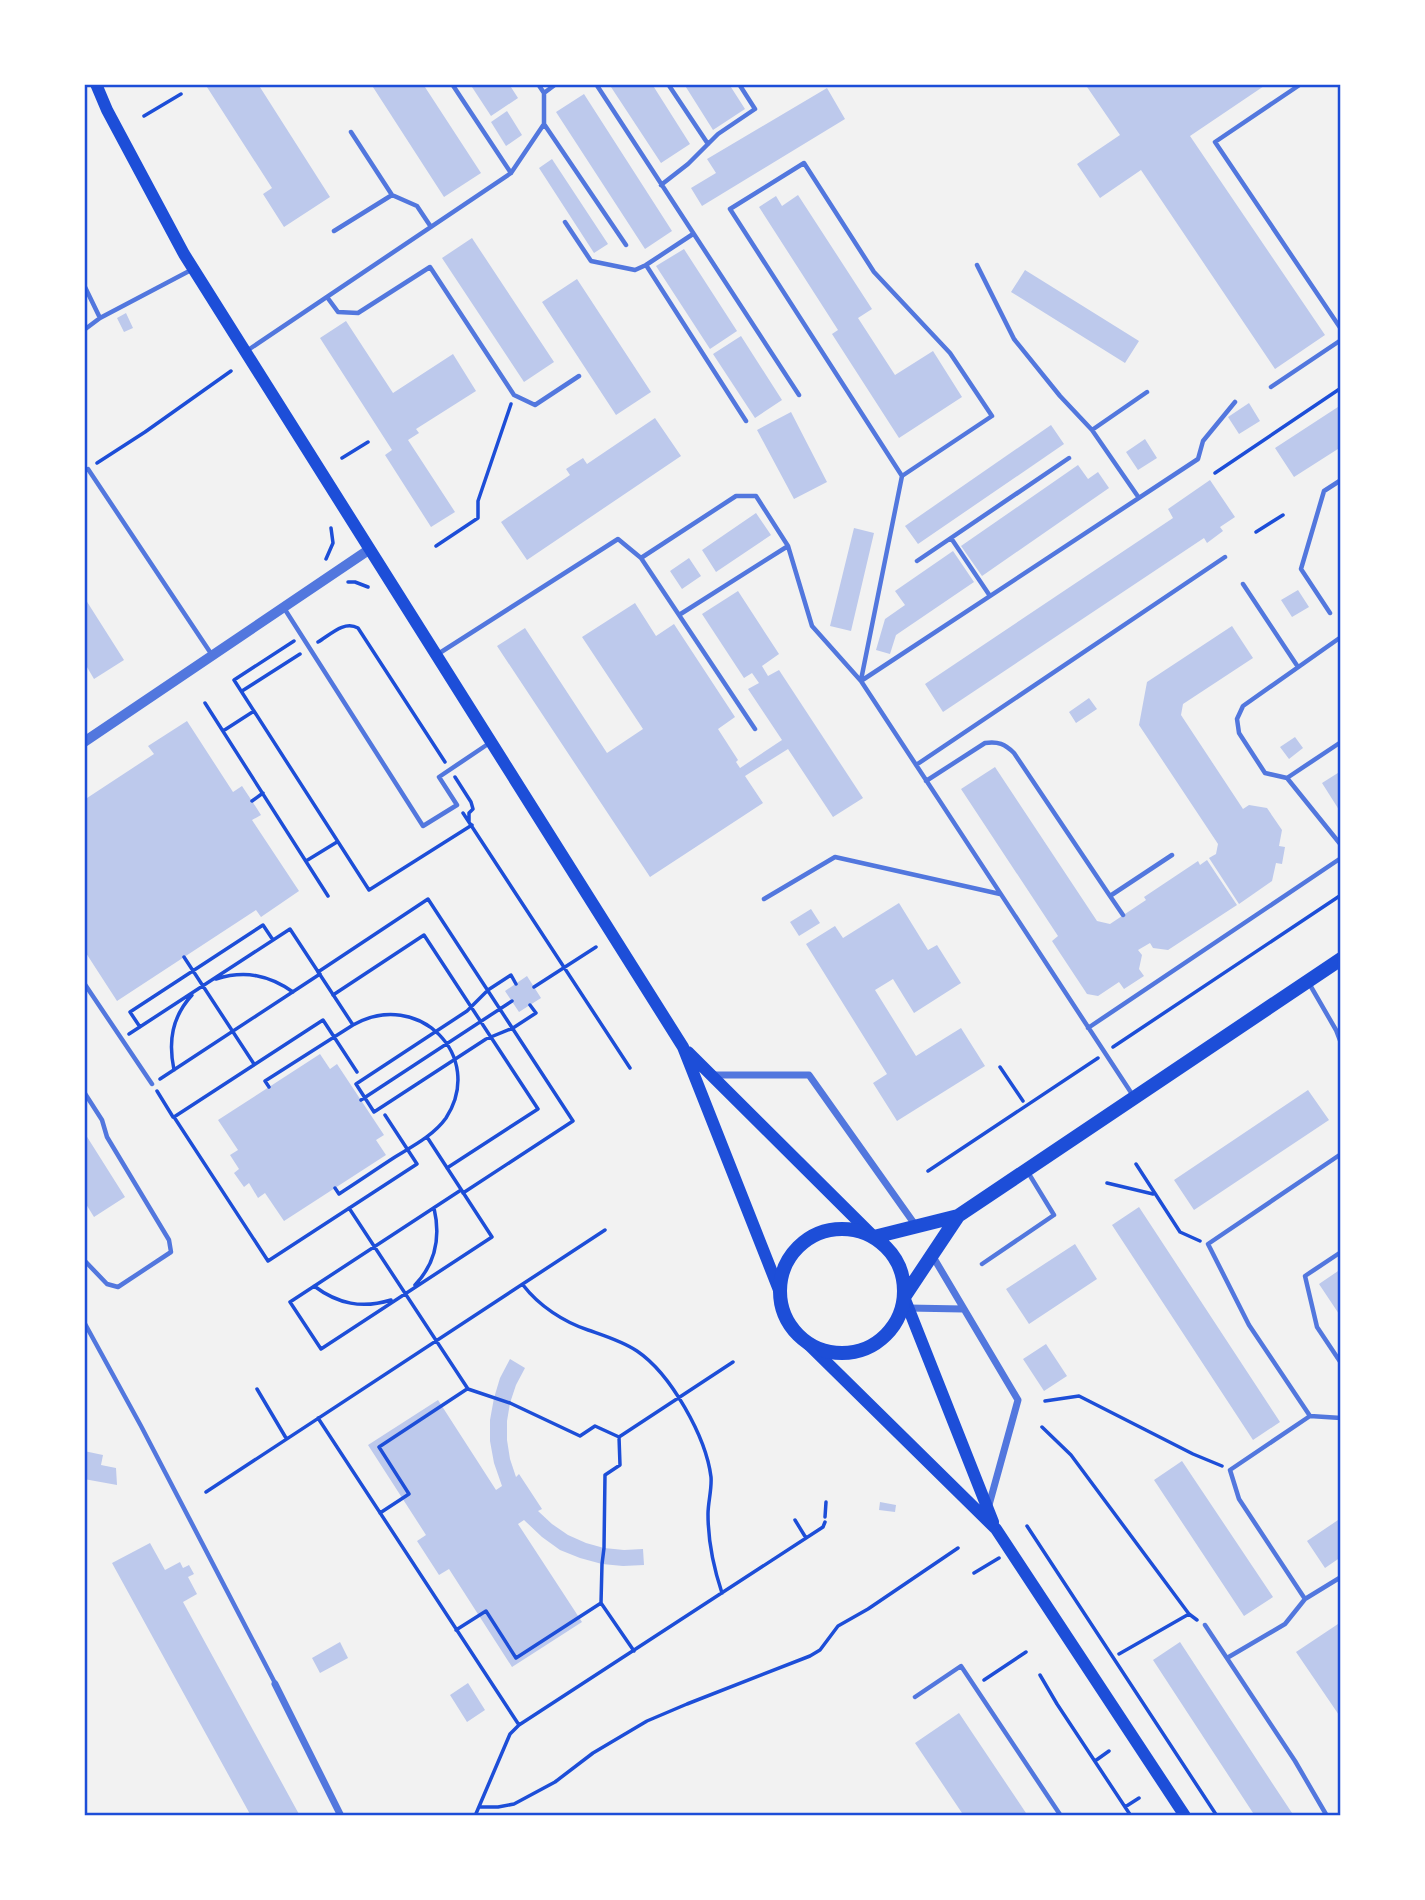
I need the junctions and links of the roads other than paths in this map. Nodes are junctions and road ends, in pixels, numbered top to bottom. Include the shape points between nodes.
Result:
1 (96, 84) edge
2 (453, 84) edge
3 (538, 84) edge
4 (556, 84) edge
5 (596, 84) edge
6 (668, 84) edge
7 (739, 84) edge
8 (1301, 84) edge
9 (544, 93) junction
10 (544, 124) junction
11 (351, 132) dead end
12 (708, 144) junction
13 (511, 173) junction
14 (661, 185) junction
15 (392, 195) junction
16 (565, 222) dead end
17 (431, 227) junction
18 (334, 230) dead end
19 (693, 234) junction
20 (626, 245) dead end
21 (646, 265) junction
22 (977, 265) dead end
23 (193, 269) junction
24 (84, 285) edge
25 (327, 297) junction
26 (100, 318) junction
27 (1341, 329) edge
28 (84, 330) edge
29 (1341, 340) edge
30 (246, 352) junction
31 (579, 376) dead end
32 (1271, 387) dead end
33 (1147, 392) dead end
34 (799, 395) dead end
35 (1235, 402) dead end
36 (746, 421) dead end
37 (1092, 430) junction
38 (1069, 458) dead end
39 (86, 470) edge
40 (902, 476) junction
41 (1341, 480) edge
42 (1139, 498) junction
43 (951, 538) junction
44 (788, 546) junction
45 (370, 549) junction
46 (641, 558) junction
47 (1225, 558) dead end
48 (917, 561) dead end
49 (1243, 584) dead end
50 (990, 596) junction
51 (284, 607) junction
52 (1330, 613) dead end
53 (679, 615) junction
54 (1341, 637) edge
55 (436, 655) junction
56 (212, 656) junction
57 (1298, 667) junction
58 (861, 681) junction
59 (755, 729) dead end
60 (84, 742) edge
61 (491, 742) junction
62 (1341, 742) edge
63 (916, 765) junction
64 (1287, 778) junction
65 (926, 781) junction
66 (1341, 845) edge
67 (1172, 855) dead end
68 (1341, 858) edge
69 (1001, 895) junction
70 (1110, 896) junction
71 (764, 899) dead end
72 (1123, 915) dead end
73 (1341, 959) edge
74 (1308, 981) junction
75 (84, 984) edge
76 (1088, 1028) junction
77 (1341, 1043) edge
78 (683, 1046) junction
79 (712, 1075) junction
80 (152, 1084) road end
81 (84, 1092) edge
82 (1134, 1098) junction
83 (1341, 1154) edge
84 (1026, 1170) junction
85 (958, 1216) junction
86 (917, 1227) junction
87 (874, 1237) junction
88 (1341, 1252) edge
89 (932, 1255) junction
90 (84, 1260) edge
91 (982, 1264) dead end
92 (779, 1290) junction
93 (906, 1302) junction
94 (964, 1310) junction
95 (84, 1322) edge
96 (805, 1342) junction
97 (1341, 1363) edge
98 (1310, 1416) junction
99 (1341, 1418) edge
100 (987, 1509) junction
101 (996, 1529) junction
102 (1340, 1579) edge
103 (1305, 1599) junction
104 (1205, 1625) road end
105 (1227, 1658) junction
106 (275, 1684) joint
107 (915, 1697) dead end
108 (341, 1816) edge
109 (1061, 1816) edge
110 (1185, 1816) edge
111 (1327, 1816) edge

1 - 23 main road
2 - 13 lane
3 - 9 lane
4 - 9 lane
5 - 14 lane
6 - 12 lane
7 - 12 lane via 755,109
8 - 27 lane via 1215,142
9 - 10 lane
10 - 13 lane
10 - 20 lane
11 - 15 lane
12 - 14 lane
13 - 17 lane
14 - 19 lane
15 - 17 lane via 417,206
15 - 18 lane
16 - 21 lane via 591,261 635,270
17 - 25 lane
19 - 21 lane
19 - 34 lane
21 - 36 lane
22 - 37 lane via 1014,339
23 - 26 lane
23 - 30 main road
24 - 26 lane
25 - 30 lane
25 - 31 lane via 338,312 358,313 430,267 514,395 535,405
26 - 28 lane
29 - 32 lane
30 - 45 main road
33 - 37 lane
35 - 42 lane via 1203,441 1198,459
37 - 42 lane
38 - 43 lane
39 - 56 lane
40 - 40 lane via 730,209 804,163 874,272 950,353 992,416
40 - 58 lane
41 - 52 lane via 1324,491 1301,569
42 - 50 lane
43 - 48 lane
43 - 50 lane
44 - 46 lane via 756,496 736,496
44 - 53 lane
44 - 58 lane via 812,626
45 - 51 street
45 - 55 main road
46 - 53 lane
46 - 55 lane via 618,539
47 - 63 lane
49 - 57 lane
50 - 58 lane
51 - 56 street
51 - 61 lane via 423,826 457,805 439,777
53 - 59 lane
54 - 57 lane
55 - 61 main road
56 - 60 street
57 - 64 lane via 1243,705 1237,719 1239,733 1265,773
58 - 63 lane
61 - 78 main road
62 - 64 lane
63 - 65 lane
64 - 66 lane
65 - 69 lane
65 - 70 lane via 985,743 1006,745
67 - 70 lane
68 - 76 lane
69 - 71 lane via 835,857
69 - 76 lane
70 - 72 lane
73 - 74 main road
74 - 77 lane
74 - 82 main road
75 - 80 lane
76 - 82 lane
78 - 79 main road
78 - 92 main road
79 - 86 street via 809,1075
79 - 87 main road
81 - 90 lane via 169,1240 171,1252 118,1287 107,1284
82 - 84 main road
83 - 98 lane via 1208,1244 1249,1325
84 - 85 main road
84 - 91 lane via 1054,1214
85 - 86 main road
85 - 89 main road
86 - 87 main road
87 - 92 main road via 838,1228 820,1232 791,1255
87 - 93 main road via 898,1263
88 - 97 lane via 1305,1276 1317,1327
89 - 93 main road
89 - 94 street
92 - 96 main road via 782,1309
93 - 94 street
93 - 96 main road via 885,1335 867,1347 846,1353 825,1351
93 - 100 main road
94 - 100 street via 1018,1401
95 - 106 lane
96 - 101 main road
98 - 99 lane
98 - 103 lane via 1230,1470 1239,1499
100 - 101 main road
101 - 110 main road
102 - 103 lane
103 - 105 lane via 1285,1624
104 - 105 lane
105 - 111 lane
106 - 108 street
107 - 109 lane via 961,1666

